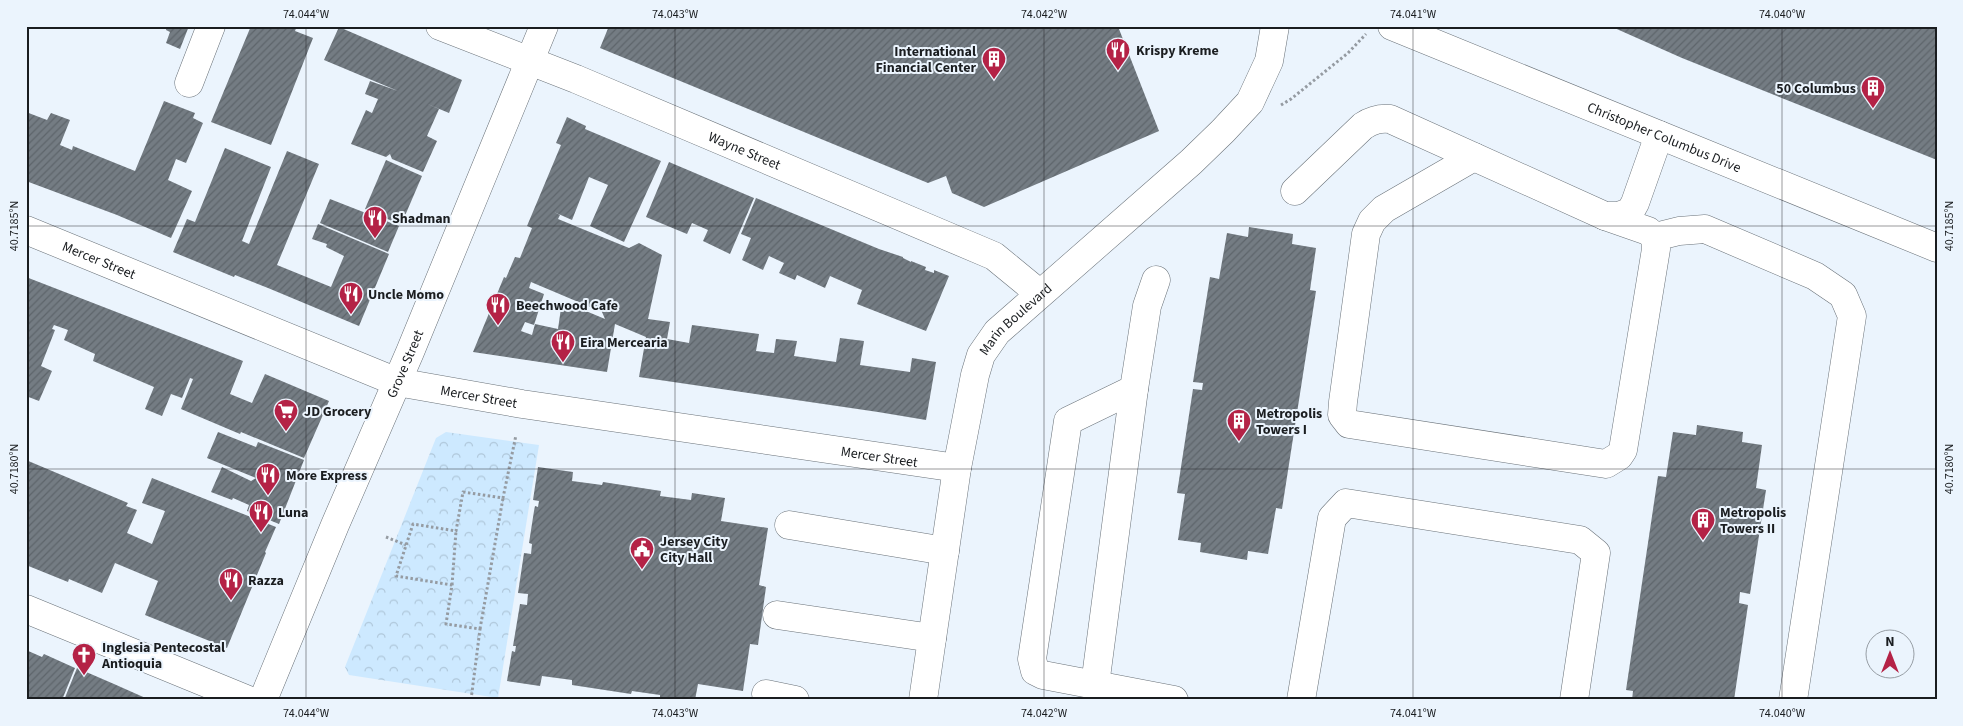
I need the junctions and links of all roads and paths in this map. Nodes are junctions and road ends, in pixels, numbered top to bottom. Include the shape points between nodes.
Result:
1 (212, 26) edge
2 (440, 26) edge
3 (544, 26) edge
4 (1275, 26) edge
5 (1380, 30) edge
6 (529, 62) junction
7 (189, 83) dead end
8 (1274, 107) dead end
9 (1659, 135) junction
10 (1474, 157) junction
11 (1295, 191) dead end
12 (1605, 216) junction
13 (26, 230) edge
14 (1655, 237) junction
15 (1937, 248) edge
16 (1156, 280) dead end
17 (1039, 293) junction
18 (397, 382) junction
19 (1134, 389) junction
20 (516, 436) dead end
21 (957, 468) junction
22 (503, 498) junction
23 (788, 525) dead end
24 (456, 531) junction
25 (386, 537) dead end
26 (406, 545) junction
27 (945, 551) junction
28 (452, 585) junction
29 (26, 610) edge
30 (777, 615) dead end
31 (480, 629) junction
32 (932, 638) junction
33 (1096, 685) junction
34 (766, 694) dead end
35 (248, 700) edge
36 (263, 700) edge
37 (471, 700) edge
38 (794, 700) edge
39 (923, 700) edge
40 (1174, 700) edge
41 (1301, 700) edge
42 (1574, 700) edge
43 (1793, 700) edge

1 - 7 street
2 - 6 street, Wayne Street
3 - 6 street, Grove Street
4 - 17 street, Marin Boulevard via 1269,61 1250,102 1191,162
5 - 8 path via 1291,99
5 - 9 street, Christopher Columbus Drive
6 - 17 street, Wayne Street via 994,256
6 - 18 street, Grove Street
9 - 12 street via 1630,212
9 - 15 street, Christopher Columbus Drive
10 - 11 street via 1390,119 1380,118 1363,126
10 - 12 street
10 - 14 street via 1384,209 1372,221 1366,234 1343,402 1342,415 1349,424 1606,464 1624,450 1656,249
12 - 14 street via 1648,231
13 - 18 street, Mercer Street
14 - 43 street via 1705,229 1815,276 1843,295 1852,316
16 - 19 street via 1147,306
17 - 21 street, Marin Boulevard via 995,334 981,356
18 - 21 street, Mercer Street via 522,404
18 - 36 street, Grove Street
19 - 33 street
19 - 33 street via 1068,421 1032,659 1035,671 1043,676
20 - 22 path
21 - 27 street, Marin Boulevard
22 - 24 path via 464,492
22 - 31 path
23 - 27 street
24 - 26 path via 412,524
24 - 28 path
25 - 26 path
26 - 28 path via 396,576
27 - 32 street, Marin Boulevard
28 - 31 path via 446,624
29 - 35 street
30 - 32 street
31 - 37 path
32 - 39 street, Marin Boulevard
33 - 40 street
34 - 38 street
41 - 42 street via 1332,518 1346,503 1580,540 1586,544 1596,553

